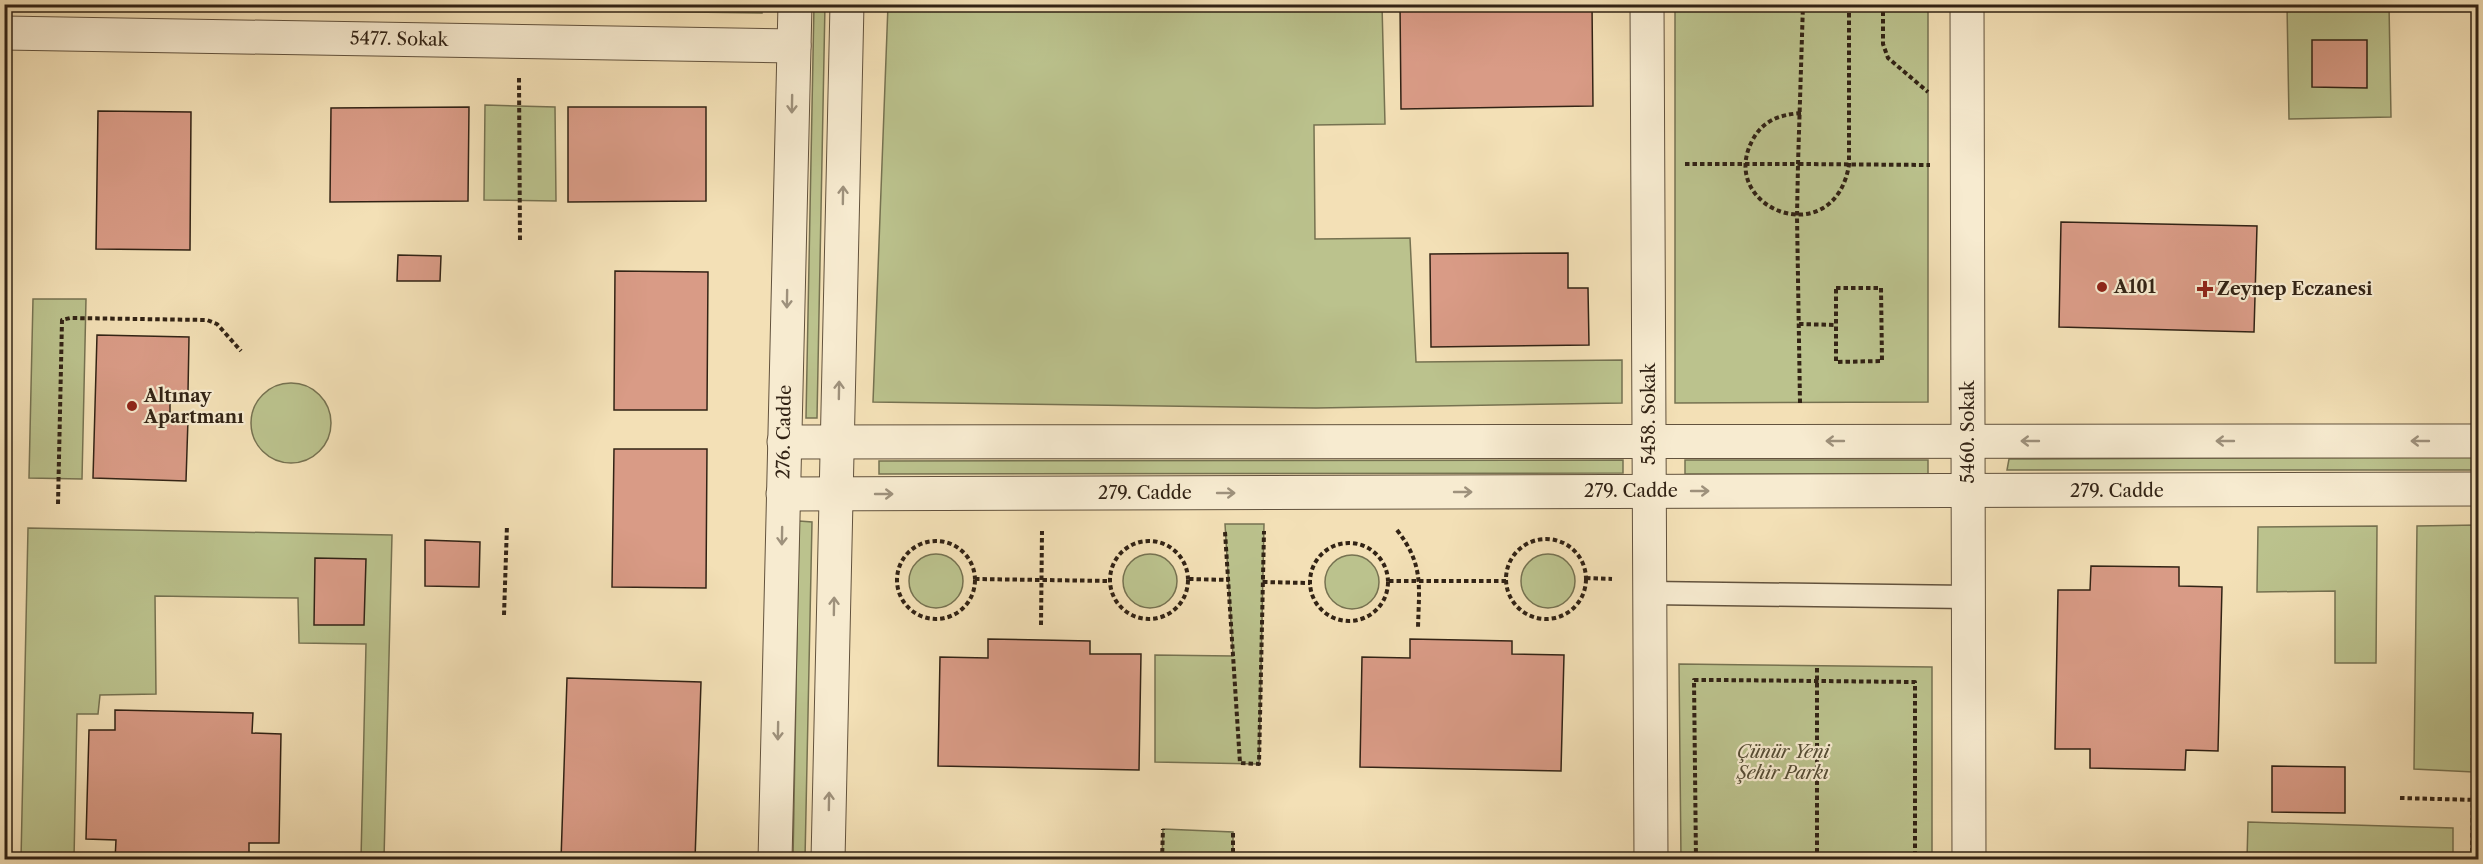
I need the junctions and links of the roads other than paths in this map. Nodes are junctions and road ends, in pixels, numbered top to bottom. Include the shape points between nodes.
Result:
1 (795, 4) edge
2 (847, 4) edge
3 (1647, 4) edge
4 (1967, 4) edge
5 (4, 33) edge
6 (794, 46) junction
7 (1649, 441) junction
8 (1967, 441) junction
9 (2478, 441) edge
10 (784, 442) junction
11 (838, 442) junction
12 (2478, 489) edge
13 (1649, 491) junction
14 (1968, 491) junction
15 (783, 494) junction
16 (837, 494) junction
17 (1636, 586) junction
18 (1968, 597) junction
19 (775, 860) edge
20 (828, 860) edge
21 (1651, 860) edge
22 (1969, 860) edge

1 - 6 street, 276. Cadde
11 -> 2 street
3 - 7 street, 5458. Sokak
4 - 8 street, 5460. Sokak
5 - 6 street, 5477. Sokak
6 -> 10 street, 276. Cadde
8 -> 7 street
7 - 11 street
7 - 13 street, 5458. Sokak
9 -> 8 street
8 - 14 street, 5460. Sokak
10 - 11 street
10 - 15 street, 276. Cadde
11 - 16 street
12 - 14 street, 279. Cadde
13 -> 14 street, 279. Cadde
16 -> 13 street, 279. Cadde
13 - 17 street, 5458. Sokak
14 - 18 street, 5460. Sokak
15 - 16 street, 279. Cadde
15 -> 19 street, 276. Cadde
20 -> 16 street
17 - 18 lane
17 - 21 street, 5458. Sokak
18 - 22 street, 5460. Sokak

